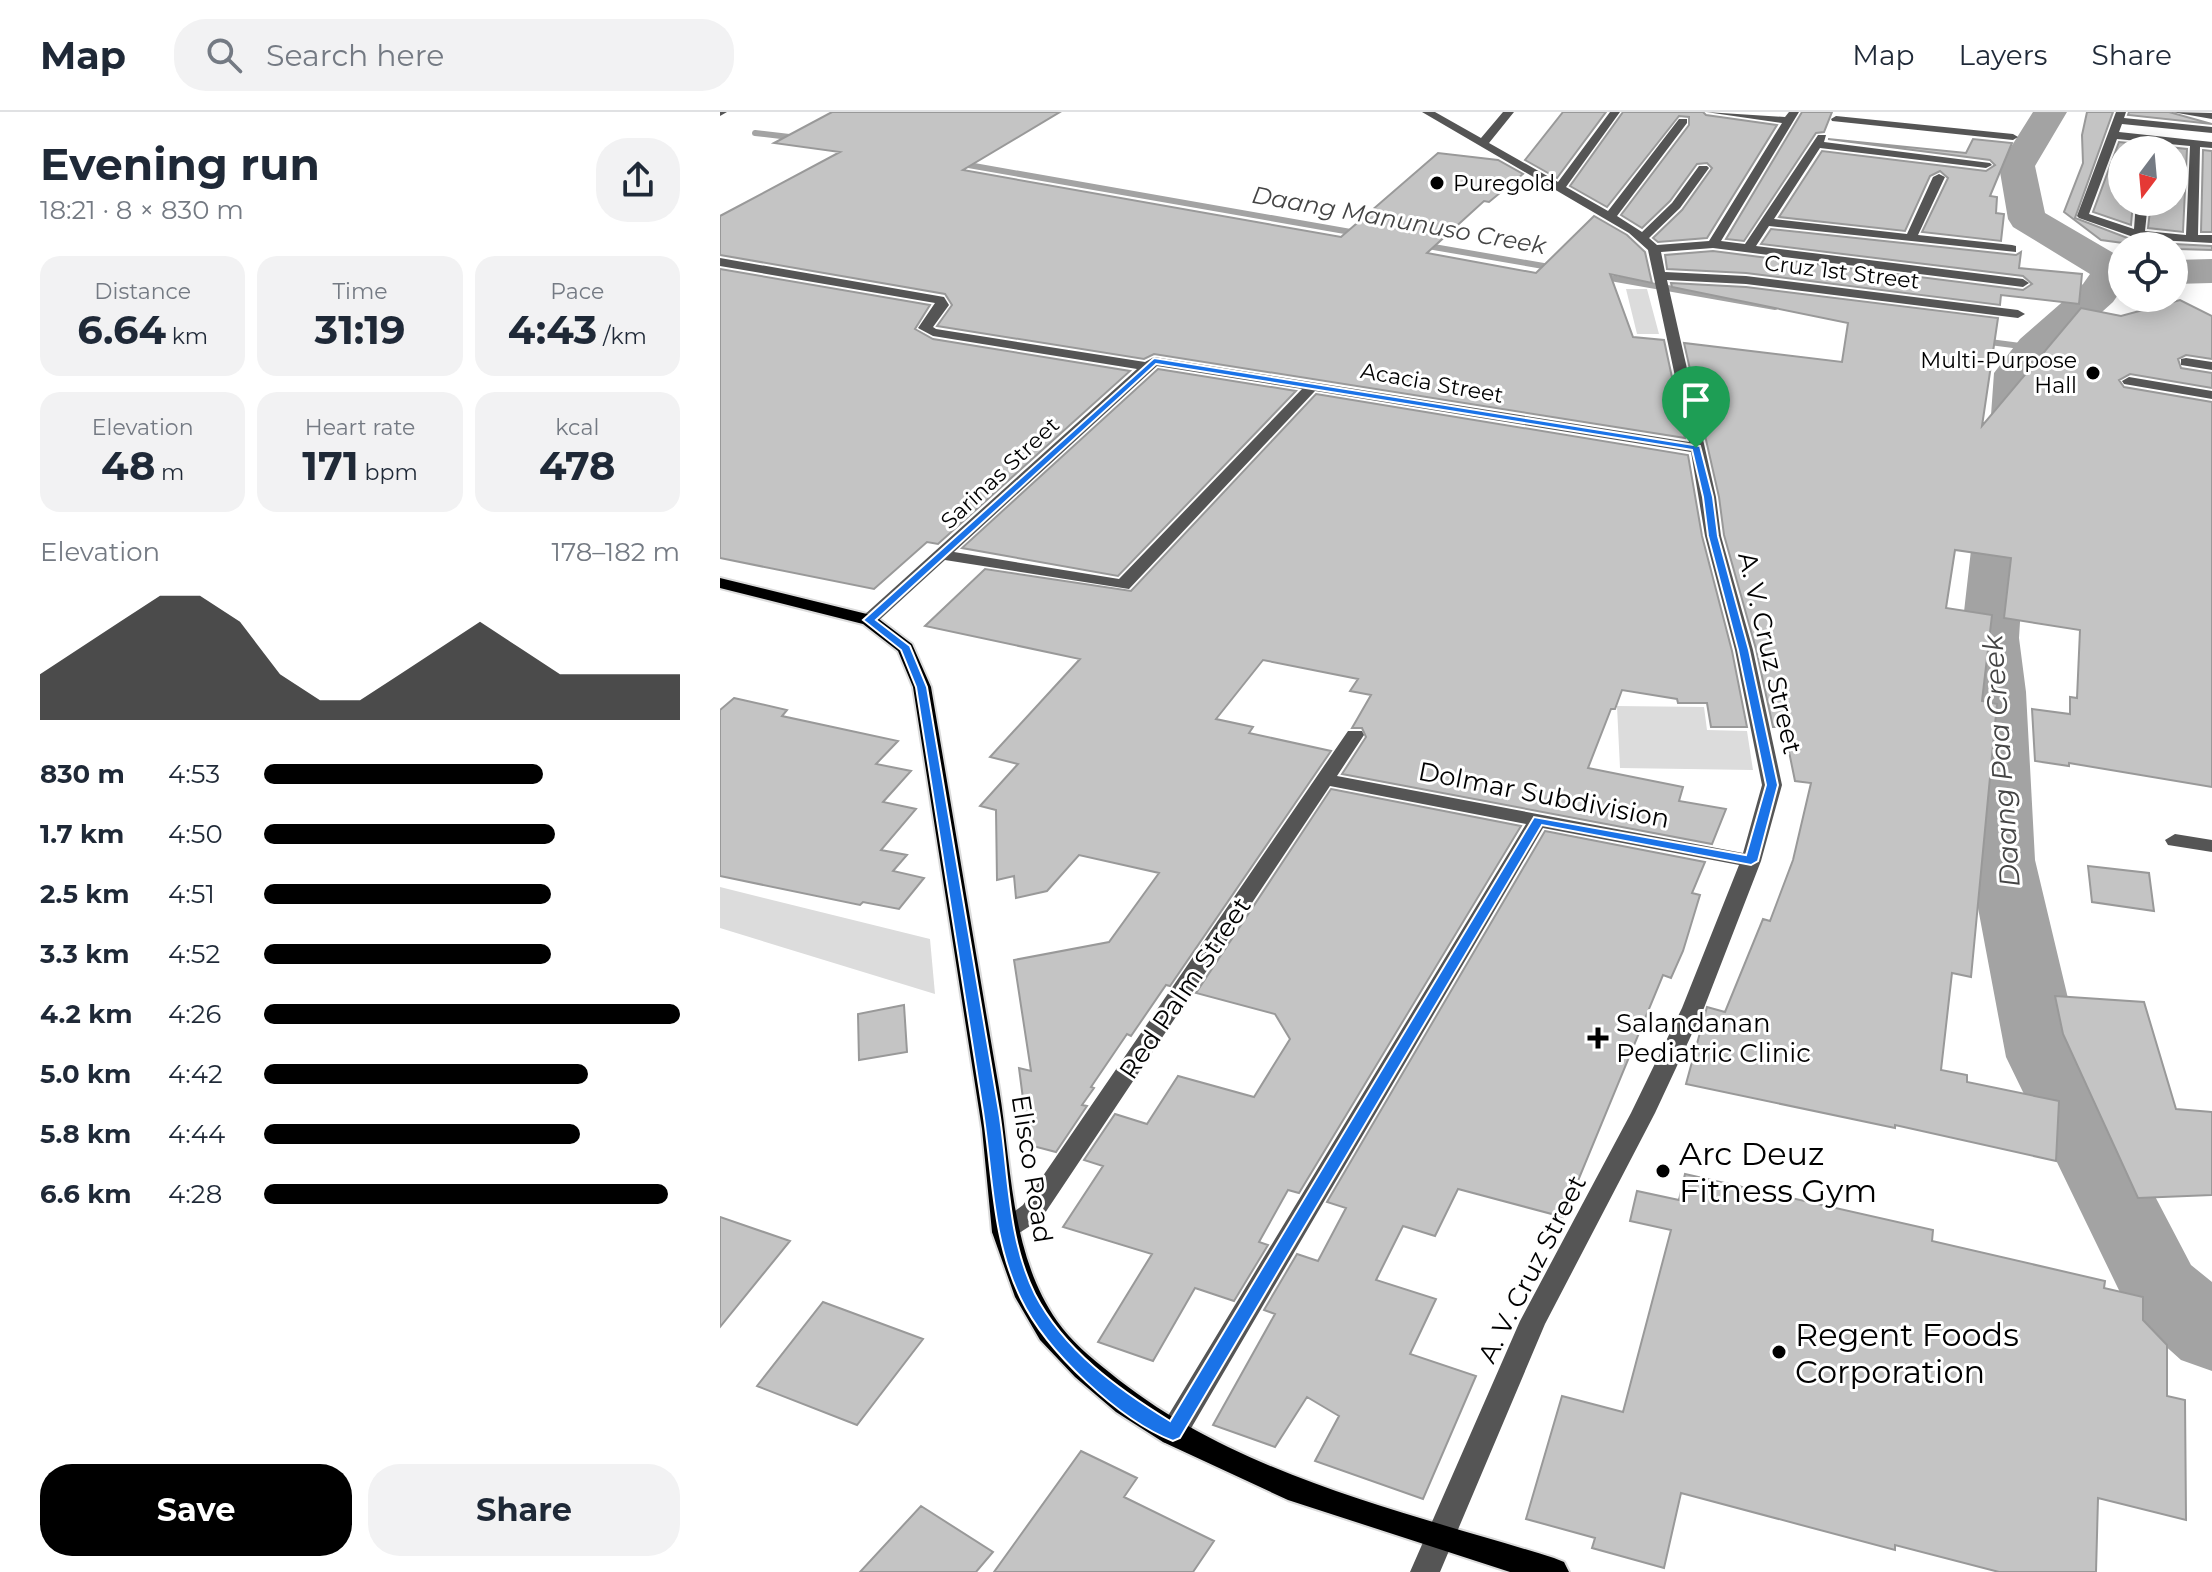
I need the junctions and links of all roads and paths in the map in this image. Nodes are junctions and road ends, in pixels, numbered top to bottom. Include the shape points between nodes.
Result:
1 (1428, 112) edge
2 (1509, 112) edge
3 (1615, 112) edge
4 (1711, 112) edge
5 (2177, 112) edge
6 (1792, 116) edge
7 (1838, 116) edge
8 (2120, 116) edge
9 (2212, 116) edge
10 (1683, 121) dead end
11 (2212, 130) edge
12 (1874, 134) dead end
13 (2112, 135) junction
14 (2116, 136) edge
15 (2013, 137) dead end
16 (2188, 143) edge
17 (2195, 143) junction
18 (1482, 144) junction
19 (2212, 145) edge
20 (1986, 165) dead end
21 (1703, 168) dead end
22 (1939, 177) dead end
23 (1559, 188) junction
24 (1610, 217) junction
25 (1769, 222) junction
26 (2127, 232) edge
27 (1643, 237) junction
28 (1911, 238) junction
29 (2188, 239) edge
30 (2192, 239) junction
31 (2212, 239) edge
32 (1713, 244) junction
33 (1654, 249) junction
34 (1748, 249) junction
35 (2012, 249) dead end
36 (720, 262) edge
37 (2023, 283) dead end
38 (1662, 284) junction
39 (2018, 314) dead end
40 (1161, 360) joint
41 (2186, 362) dead end
42 (1145, 366) junction
43 (2212, 366) edge
44 (2129, 381) dead end
45 (1313, 385) junction
46 (2212, 395) edge
47 (1696, 448) junction
48 (944, 555) junction
49 (720, 583) edge
50 (869, 620) junction
51 (1355, 735) dead end
52 (1327, 780) junction
53 (1538, 820) junction
54 (2175, 840) dead end
55 (2212, 846) edge
56 (1751, 861) junction
57 (1005, 1232) junction
58 (1173, 1433) junction
59 (1440, 1538) junction
60 (1425, 1572) edge
61 (1554, 1572) edge

1 - 18 street
2 - 18 street
3 - 23 street
4 - 6 street
5 - 9 street
6 - 32 street
7 - 12 street via 1835,128
7 - 15 street
8 - 11 street
8 - 13 street
10 - 24 street
13 - 14 street
13 - 26 street via 2083,216
16 - 17 street
17 - 19 street
17 - 30 street
18 - 23 street
20 - 25 street via 1820,141
21 - 27 street via 1676,210
22 - 28 street
23 - 24 street
24 - 27 street
25 - 28 street
25 - 34 street
27 - 33 street
28 - 35 street
29 - 30 street
30 - 31 street
32 - 33 street
32 - 34 street
33 - 38 street, A. V. Cruz Street
34 - 37 street
36 - 42 street via 939,300 943,305 925,328 933,332
38 - 39 street, Cruz 1st Street via 1746,280
38 - 47 street, A. V. Cruz Street
40 - 42 street, Sarinas Street
40 - 45 street, Acacia Street
41 - 43 street
42 - 48 street, Sarinas Street
44 - 46 street
45 - 47 street, Acacia Street
45 - 48 street via 1123,585
47 - 56 street, A. V. Cruz Street via 1772,785
48 - 50 street, Sarinas Street
49 - 50 main road, Elisco Road
50 - 57 main road, Elisco Road via 906,648 922,687 994,1129
51 - 52 street, Red Palm Street
52 - 53 street, Dolmar Subdivision
52 - 57 street, Red Palm Street via 1032,1212
53 - 56 street, Dolmar Subdivision
53 - 58 street
54 - 55 street
56 - 59 street, A. V. Cruz Street via 1693,1008 1533,1321
57 - 58 main road, Elisco Road via 1028,1297 1049,1332 1115,1395
58 - 59 main road, Elisco Road via 1298,1491
59 - 60 street, A. V. Cruz Street
59 - 61 main road, Elisco Road

